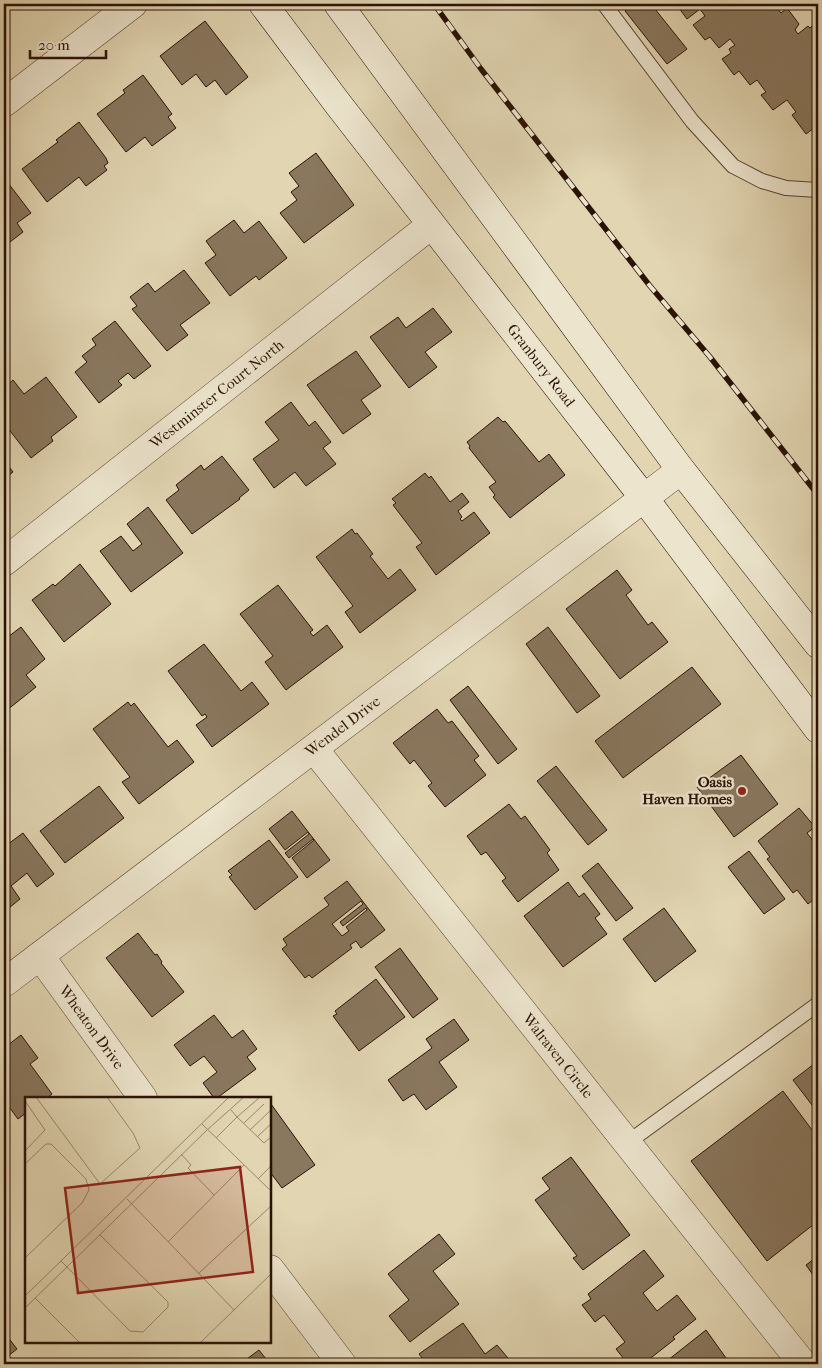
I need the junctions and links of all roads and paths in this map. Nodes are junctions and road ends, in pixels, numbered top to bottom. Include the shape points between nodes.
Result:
1 (134, 4) edge
2 (263, 4) edge
3 (338, 4) edge
4 (604, 4) edge
5 (4, 102) edge
6 (818, 190) edge
7 (431, 224) junction
8 (681, 470) junction
9 (644, 498) junction
10 (4, 562) edge
11 (818, 644) edge
12 (818, 729) edge
13 (314, 749) junction
14 (40, 956) junction
15 (4, 983) edge
16 (818, 1004) edge
17 (142, 1097) edge
18 (627, 1143) junction
19 (271, 1270) edge
20 (342, 1364) edge
21 (803, 1364) edge

1 - 5 street
2 - 7 street, Granbury Road
3 - 8 street
4 - 6 lane via 692,121 734,166 762,181 786,188
7 - 9 street, Granbury Road
7 - 10 street, Westminster Court North
8 - 9 street, Wendel Drive
8 - 11 street
9 - 12 street, Granbury Road
9 - 13 street, Wendel Drive
13 - 14 street, Wendel Drive
13 - 18 street, Walraven Circle
14 - 15 street, Wendel Drive
14 - 17 street, Wheaton Drive
16 - 18 lane
18 - 21 street, Walraven Circle
19 - 20 street

